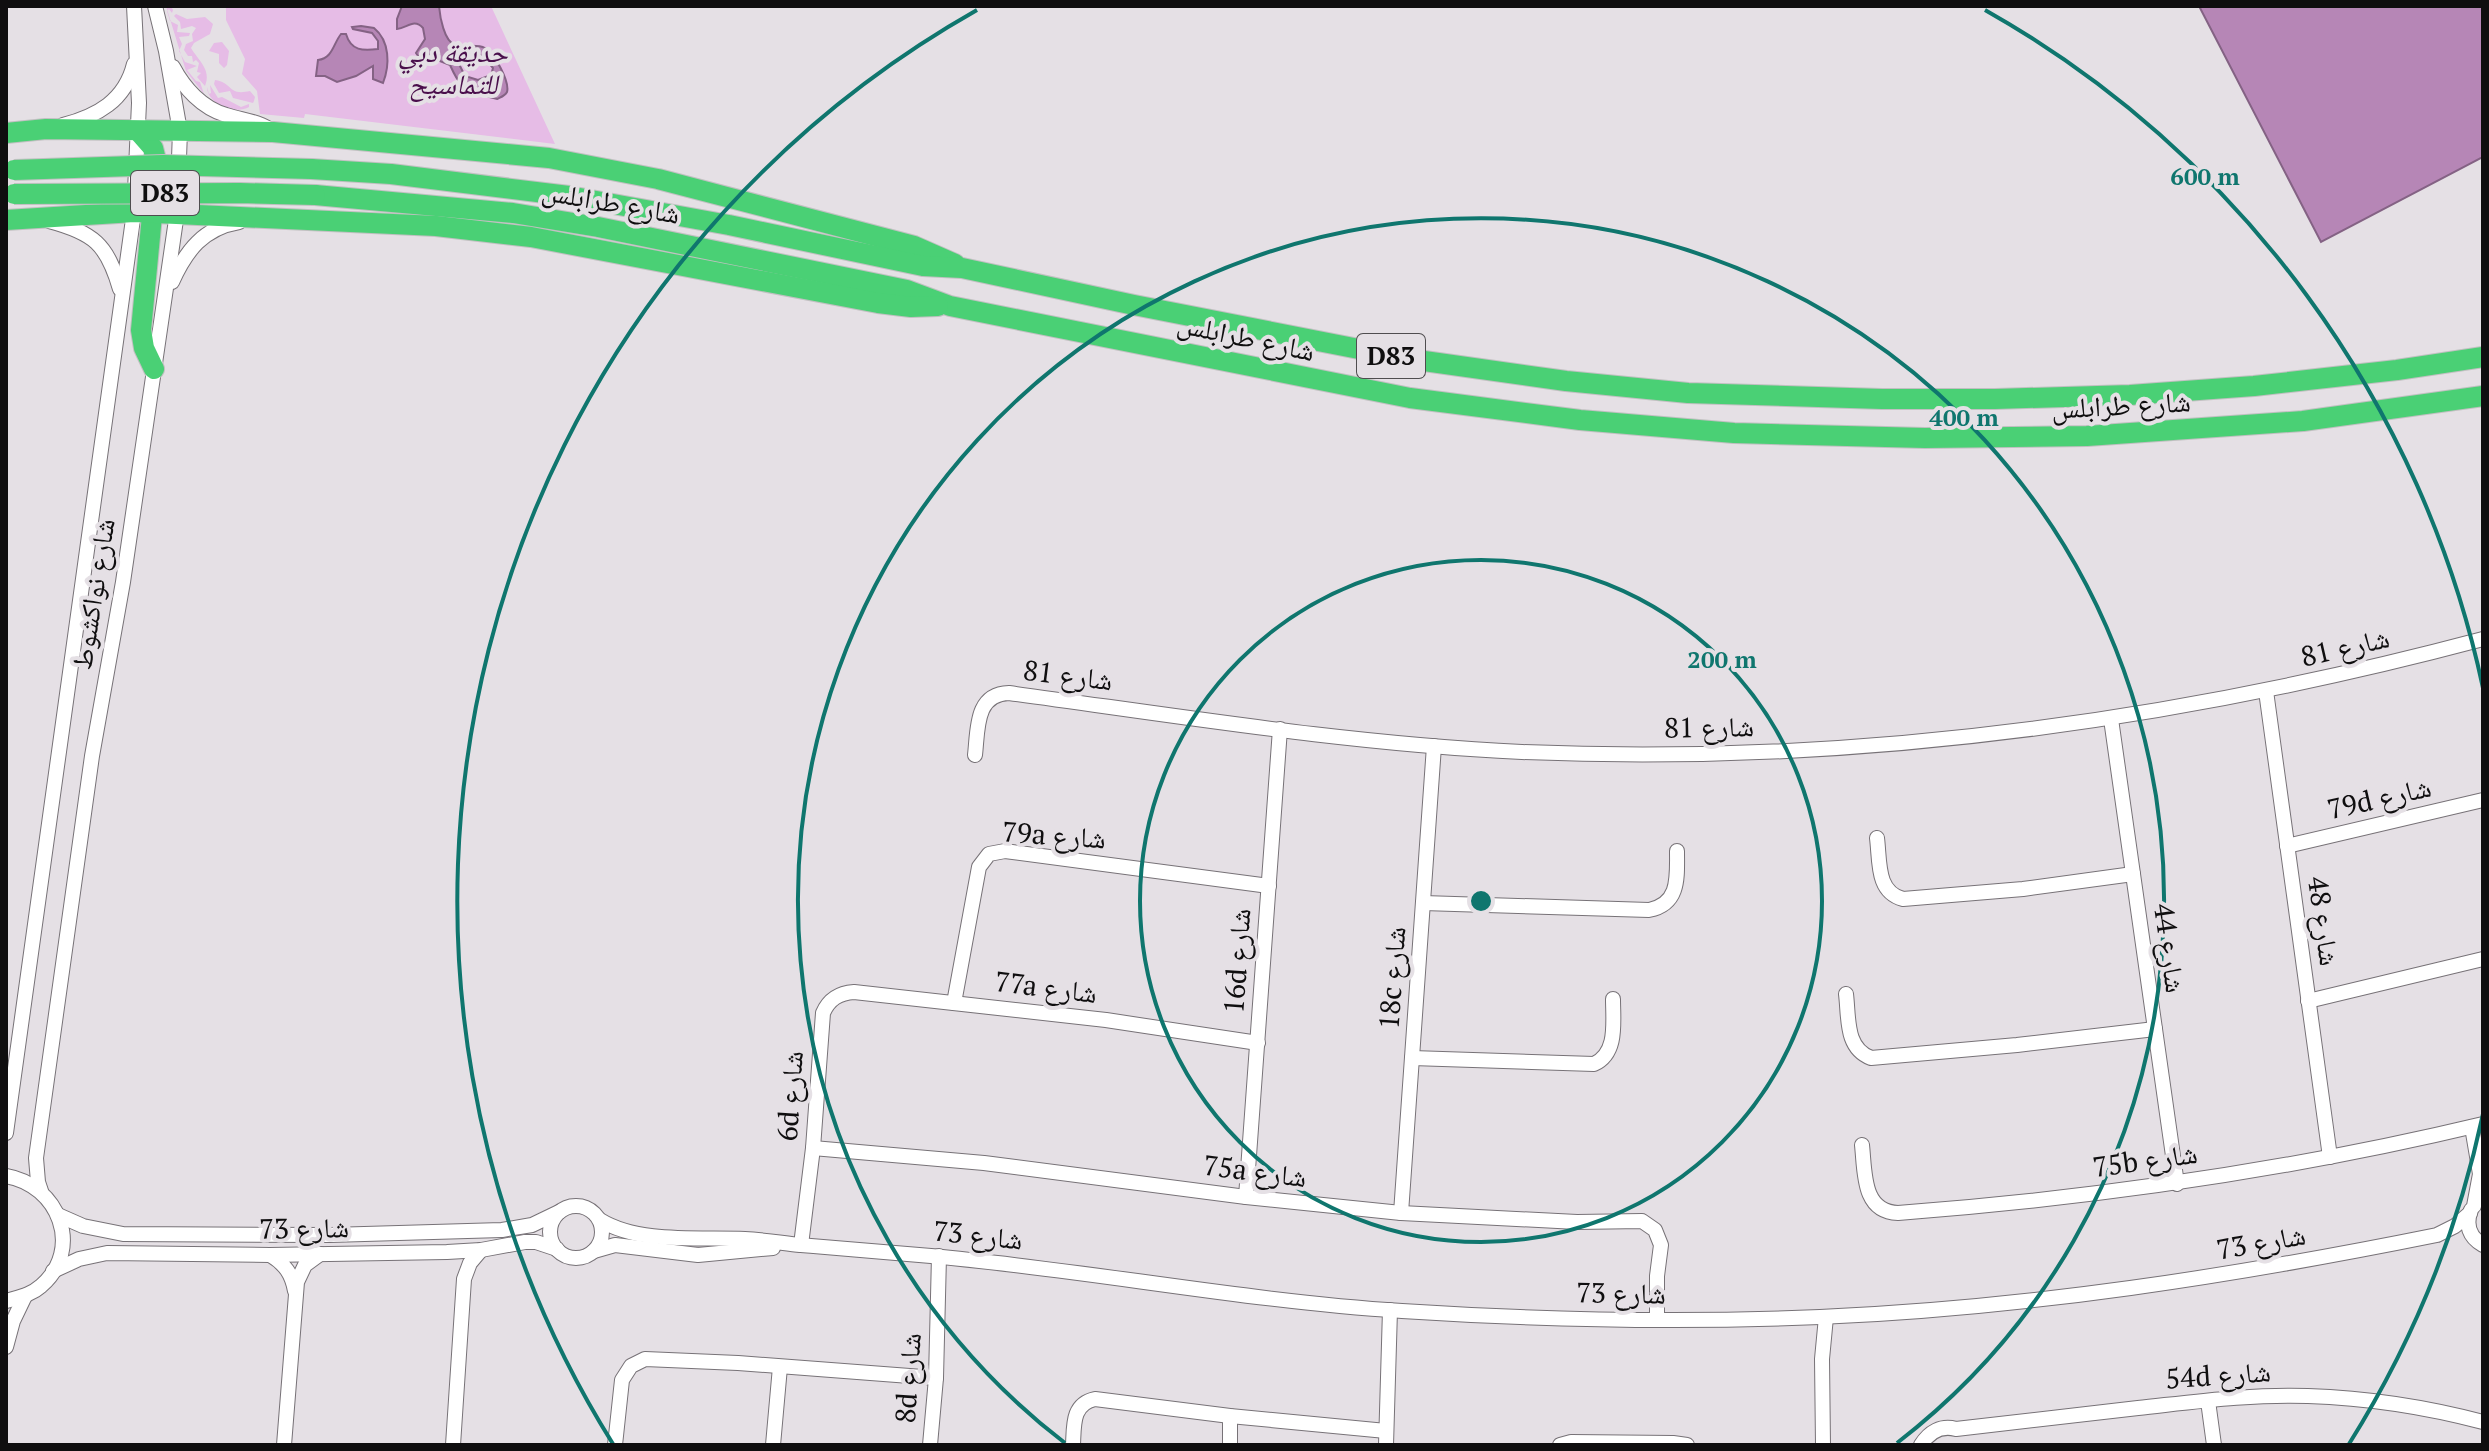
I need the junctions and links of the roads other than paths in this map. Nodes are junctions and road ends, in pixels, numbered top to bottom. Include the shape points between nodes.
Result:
1 (134, 6) edge
2 (155, 6) edge
3 (166, 51) junction
4 (137, 52) junction
5 (46, 129) junction
6 (138, 131) junction
7 (180, 131) junction
8 (273, 132) junction
9 (6, 133) edge
10 (10, 170) edge
11 (10, 195) edge
12 (144, 212) junction
13 (177, 213) junction
14 (35, 217) junction
15 (277, 218) junction
16 (6, 220) edge
17 (962, 268) junction
18 (165, 297) junction
19 (122, 298) junction
20 (950, 306) junction
21 (2483, 357) edge
22 (154, 369) junction
23 (2483, 396) edge
24 (2483, 639) edge
25 (2266, 691) junction
26 (2111, 719) junction
27 (1280, 729) junction
28 (1434, 746) junction
29 (975, 755) dead end
30 (2483, 800) edge
31 (1877, 838) dead end
32 (2287, 846) junction
33 (1677, 851) dead end
34 (2133, 874) junction
35 (1269, 886) junction
36 (1423, 903) junction
37 (2483, 959) edge
38 (1846, 994) dead end
39 (1613, 999) dead end
40 (830, 1001) joint
41 (2308, 1001) junction
42 (954, 1003) junction
43 (2155, 1029) junction
44 (1258, 1043) junction
45 (1412, 1058) junction
46 (2478, 1126) edge
47 (6, 1133) edge
48 (1862, 1145) dead end
49 (813, 1148) junction
50 (2330, 1157) junction
51 (2482, 1166) edge
52 (6, 1176) edge
53 (2177, 1184) junction
54 (41, 1191) junction
55 (1246, 1197) junction
56 (2475, 1206) edge
57 (559, 1212) junction
58 (1401, 1213) junction
59 (58, 1215) junction
60 (600, 1220) junction
61 (2437, 1235) junction
62 (2480, 1243) edge
63 (805, 1245) junction
64 (557, 1249) junction
65 (481, 1250) junction
66 (594, 1251) junction
67 (447, 1252) junction
68 (320, 1254) junction
69 (270, 1255) junction
70 (942, 1257) junction
71 (53, 1271) junction
72 (464, 1279) junction
73 (295, 1291) junction
74 (25, 1296) junction
75 (6, 1301) edge
76 (1393, 1310) junction
77 (1822, 1317) junction
78 (1661, 1320) junction
79 (6, 1347) edge
80 (780, 1367) junction
81 (936, 1378) junction
82 (2208, 1401) junction
83 (1230, 1416) junction
84 (2483, 1422) edge
85 (1956, 1429) junction
86 (1386, 1438) edge
87 (284, 1445) edge
88 (453, 1445) edge
89 (615, 1445) edge
90 (773, 1445) edge
91 (930, 1445) edge
92 (1073, 1445) edge
93 (1230, 1445) edge
94 (1560, 1445) edge
95 (1687, 1445) edge
96 (1823, 1445) edge
97 (1921, 1445) edge
98 (1930, 1445) edge
99 (2214, 1445) edge

1 - 4 street
2 - 3 street, شارع نواكشوط
3 - 7 street, شارع نواكشوط
3 - 8 street via 184,85 208,107
4 - 5 street via 127,84 108,106 90,117
4 - 6 street
5 - 6 highway
5 - 9 highway
6 - 7 highway
6 - 12 highway via 156,156 157,172
7 - 8 highway
7 - 13 street, شارع نواكشوط
8 - 17 highway via 610,168 914,246
10 - 17 highway, شارع طرابلس / D83, bridge via 163,165 391,174 569,196 923,266
11 - 20 highway, شارع طرابلس / D83, bridge via 315,195 513,213 907,290
12 - 13 highway
12 - 14 highway
12 - 19 street, شارع نواكشوط
12 - 22 highway via 141,330
13 - 15 highway
13 - 18 street, شارع نواكشوط
14 - 16 highway
14 - 19 street via 94,239 112,263
15 - 18 street via 227,224 202,237 188,251
15 - 20 highway via 483,231 878,303
17 - 21 highway, شارع طرابلس / D83 via 1410,359 1688,393 1882,399 2130,395 2254,386
18 - 22 street, شارع نواكشوط
19 - 47 street, شارع نواكشوط
20 - 23 highway, شارع طرابلس / D83 via 1410,398 1734,433 2087,436 2303,421
22 - 54 street, شارع نواكشوط via 92,756 38,1145
24 - 25 street, شارع 81
25 - 26 street, شارع 81
25 - 32 street, شارع 48
26 - 28 street, شارع 81 via 1943,741 1774,752 1605,754
26 - 34 street, شارع 44
27 - 28 street, شارع 81
27 - 29 street, شارع 81 via 1001,694 982,707
27 - 35 street, 16d شارع
28 - 36 street, 18c شارع
30 - 32 street, 79d شارع
31 - 34 street via 1882,881 1903,899
32 - 41 street, شارع 48
33 - 36 street via 1675,890 1665,904 1649,910
34 - 43 street, شارع 44
35 - 42 street, 79a شارع via 1005,851 989,854 979,867
35 - 44 street, 16d شارع
36 - 45 street, 18c شارع
37 - 41 street
38 - 43 street via 1852,1041 1871,1058
39 - 45 street via 1611,1049 1594,1064
40 - 42 street, 77a شارع via 854,992
40 - 49 street, 6d شارع via 822,1020
41 - 50 street, شارع 48
42 - 44 street, 77a شارع
43 - 53 street, شارع 44
44 - 55 street, 16d شارع
45 - 58 street, 18c شارع
46 - 50 street, 75b شارع
46 - 51 street
48 - 53 street, 75b شارع via 1869,1197 1889,1213
49 - 55 street, 75a شارع via 984,1163
49 - 63 street, 6d شارع
50 - 53 street, 75b شارع
51 - 56 street
52 - 54 street
54 - 59 street
55 - 58 street, 75a شارع
56 - 61 street, شارع 73
56 - 62 street via 2468,1228
57 - 59 street, شارع 73 via 532,1225 502,1230 330,1235 123,1234
57 - 60 street via 580,1206
57 - 64 street via 550,1226
58 - 78 street, 75a شارع via 1642,1221 1659,1237
59 - 71 street via 61,1253
60 - 63 street, شارع 73 via 641,1234
60 - 66 street via 602,1237
61 - 62 street, شارع 73
61 - 77 street, شارع 73 via 2128,1288
63 - 66 street, شارع 73 via 698,1255 627,1245
63 - 70 street, شارع 73
64 - 65 street, شارع 73 via 525,1242
64 - 66 street via 571,1258
65 - 67 street, شارع 73
65 - 72 street
67 - 68 street, شارع 73
67 - 72 street
68 - 69 street, شارع 73
68 - 73 street via 305,1265
69 - 71 street, شارع 73 via 107,1253
69 - 73 street via 285,1266
70 - 76 street, شارع 73
70 - 81 street, 8d شارع
71 - 74 street
72 - 88 street
73 - 87 street
74 - 75 street
74 - 79 street
76 - 78 street, شارع 73
76 - 86 street
77 - 78 street, شارع 73
77 - 96 street
80 - 81 street
80 - 89 street via 638,1362 622,1380
80 - 90 street
81 - 91 street, 8d شارع
82 - 84 street, 54d شارع via 2356,1399
82 - 85 street, 54d شارع
82 - 99 street
83 - 86 street
83 - 92 street via 1101,1399 1083,1403 1075,1414
83 - 93 street
85 - 97 street, 54d شارع via 1938,1429
85 - 98 street, 54d شارع
94 - 95 street

